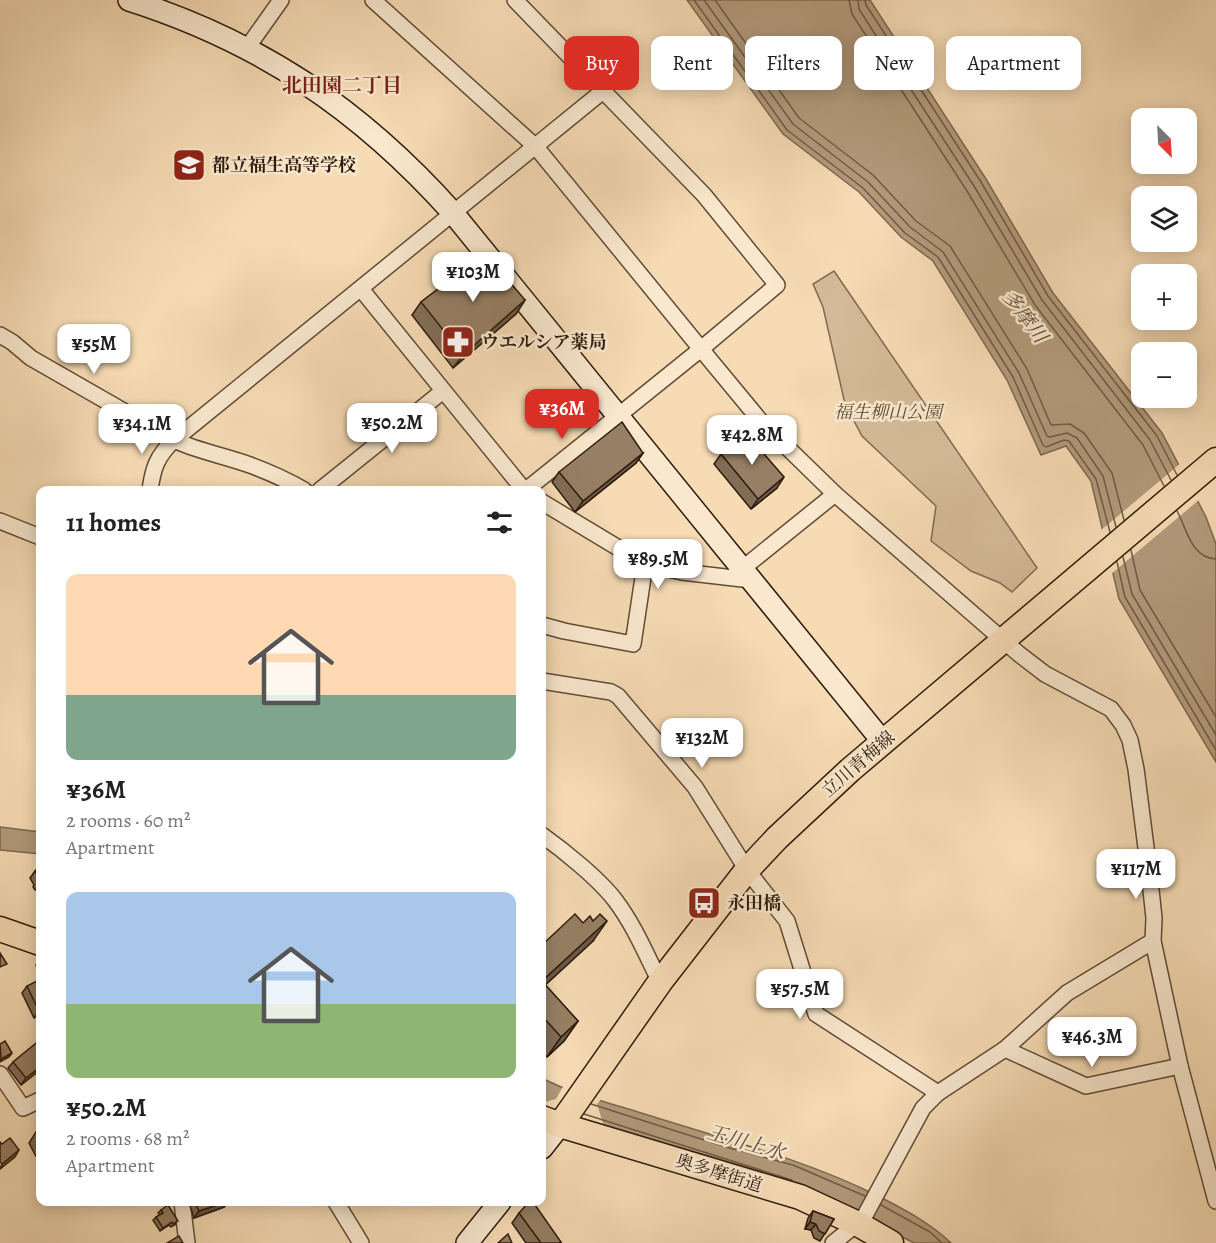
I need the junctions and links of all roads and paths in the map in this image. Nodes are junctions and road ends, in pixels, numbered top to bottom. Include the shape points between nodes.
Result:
1 (129, 0) edge
2 (281, 0) edge
3 (373, 0) edge
4 (515, 0) edge
5 (247, 48) junction
6 (603, 91) junction
7 (536, 147) junction
8 (453, 213) junction
9 (361, 289) junction
10 (0, 335) edge
11 (701, 349) junction
12 (443, 391) junction
13 (618, 416) junction
14 (174, 440) junction
15 (1216, 460) edge
16 (151, 486) edge
17 (297, 486) edge
18 (325, 486) edge
19 (522, 486) edge
20 (530, 486) edge
21 (835, 494) junction
22 (546, 504) edge
23 (0, 521) edge
24 (36, 535) edge
25 (645, 564) junction
26 (747, 575) junction
27 (546, 626) edge
28 (1002, 641) junction
29 (546, 682) edge
30 (883, 742) junction
31 (546, 838) edge
32 (747, 870) junction
33 (0, 929) edge
34 (1153, 940) junction
35 (36, 942) edge
36 (660, 982) junction
37 (1005, 1049) junction
38 (1180, 1066) junction
39 (0, 1074) edge
40 (938, 1093) junction
41 (36, 1102) edge
42 (555, 1120) edge
43 (546, 1139) edge
44 (1216, 1201) edge
45 (182, 1206) edge
46 (338, 1206) edge
47 (497, 1206) edge
48 (860, 1222) junction
49 (187, 1243) edge
50 (361, 1243) edge
51 (467, 1243) edge
52 (833, 1243) edge
53 (891, 1243) edge

1 - 5 street via 184,19
2 - 5 street
3 - 7 street
4 - 6 street
5 - 8 street via 303,81 357,120 404,161
6 - 7 street
6 - 11 street via 704,195 777,285
7 - 8 street
7 - 11 street
8 - 9 street
8 - 13 street
9 - 12 street
9 - 14 street
10 - 14 street via 31,358
11 - 13 street
11 - 21 street via 763,424
12 - 18 street
12 - 19 street
13 - 20 street
13 - 26 street
14 - 16 street via 160,453
14 - 17 street via 248,464
15 - 28 main road, 立川青梅線
21 - 26 street
21 - 28 street
22 - 25 street
23 - 24 street
25 - 26 street via 682,572
25 - 27 street via 633,644
26 - 30 street
28 - 30 main road, 立川青梅線
28 - 34 street via 1045,674 1111,709 1124,725 1136,769 1154,918
29 - 32 street via 618,696 695,787
30 - 32 main road, 立川青梅線 via 807,809
31 - 36 street via 614,898
32 - 36 main road, 立川青梅線
32 - 40 street via 787,921 816,1014
33 - 35 main road
34 - 37 street via 1067,993
34 - 38 street
36 - 42 main road, 立川青梅線 via 586,1085
37 - 38 street via 1086,1086
37 - 40 street
38 - 44 street
39 - 41 street via 24,1108
40 - 48 street via 923,1108
42 - 43 street
42 - 48 main road, 奥多摩街道 via 800,1197
45 - 49 street
46 - 50 street
47 - 51 street
48 - 52 street
48 - 53 main road, 奥多摩街道

